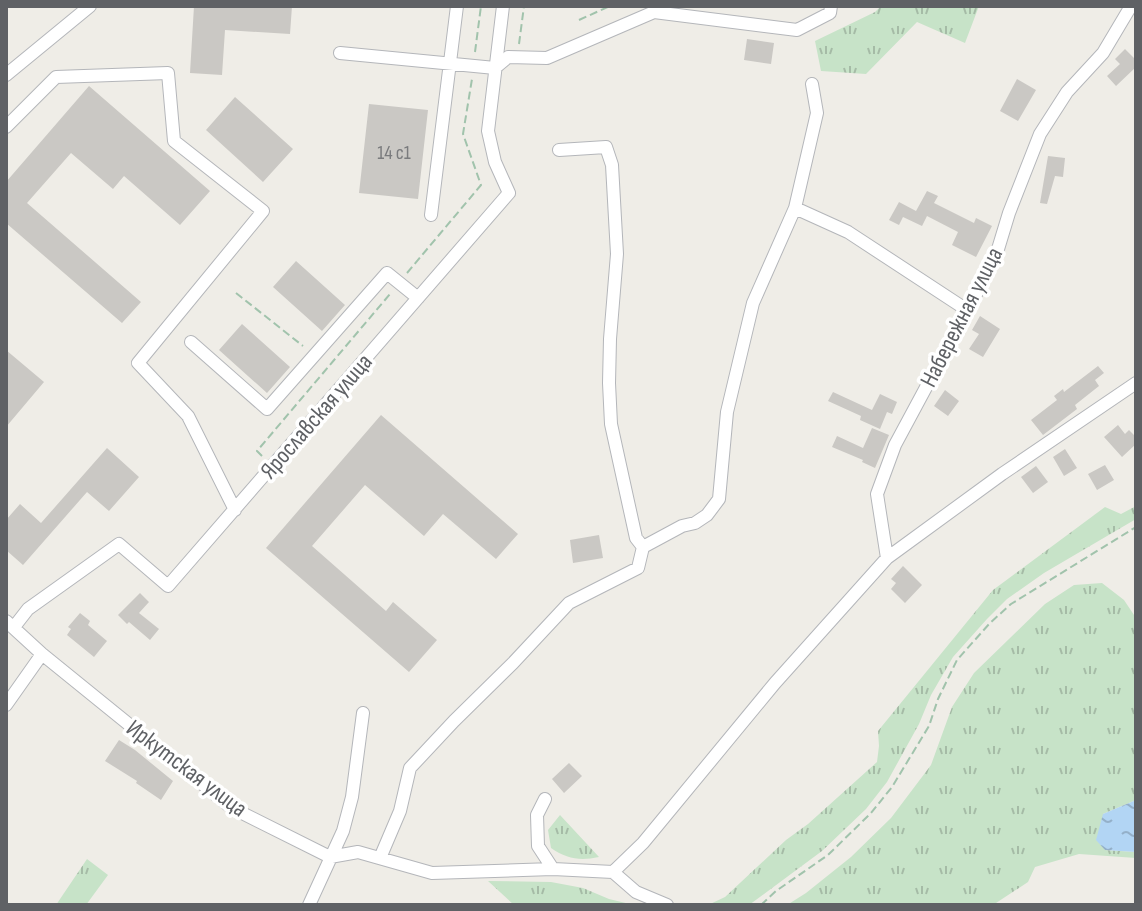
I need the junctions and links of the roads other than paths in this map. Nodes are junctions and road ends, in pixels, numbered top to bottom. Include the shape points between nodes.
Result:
1 (90, 6) edge
2 (457, 6) edge
3 (503, 6) edge
4 (831, 6) edge
5 (1131, 6) edge
6 (340, 53) dead end
7 (450, 65) junction
8 (495, 68) junction
9 (6, 75) edge
10 (812, 84) dead end
11 (6, 127) edge
12 (559, 150) dead end
13 (795, 208) junction
14 (431, 215) dead end
15 (418, 298) junction
16 (967, 310) junction
17 (191, 342) dead end
18 (1136, 383) edge
19 (235, 510) junction
20 (643, 547) junction
21 (887, 558) junction
22 (10, 624) edge
23 (42, 654) junction
24 (6, 705) edge
25 (363, 713) dead end
26 (545, 799) dead end
27 (330, 857) junction
28 (380, 858) junction
29 (553, 869) junction
30 (613, 872) junction
31 (309, 905) edge
32 (667, 905) edge

1 - 9 street
2 - 7 street
3 - 8 street
4 - 8 street via 830,13 797,30 654,12 547,58 508,57
5 - 16 street, Набережная улица via 1103,53 1067,92 1040,134 995,259
6 - 7 street
7 - 8 street
7 - 14 street
8 - 15 street, Ярославская улица via 488,131 509,193
10 - 13 street via 817,113
11 - 19 street via 56,77 168,73 174,141 263,211 138,363 188,416
12 - 20 street via 606,147 612,165 617,254 611,424 636,538
13 - 16 street via 848,232
13 - 20 street via 753,303 727,412 719,499 695,523
15 - 17 street via 387,273 267,409
15 - 19 street, Ярославская улица
16 - 21 street, Набережная улица via 895,445 877,494
18 - 21 street
19 - 22 street, Ярославская улица via 168,586 119,544
20 - 28 street via 638,568 569,603 410,768 400,811
21 - 30 street
22 - 23 street, Иркутская улица
23 - 24 street
23 - 27 street, Иркутская улица via 232,808
25 - 27 street via 352,797
26 - 29 street via 537,815 538,846
27 - 28 street, Иркутская улица via 358,852
27 - 31 street
28 - 29 street, Иркутская улица via 432,873
29 - 30 street, Иркутская улица
30 - 32 street via 636,892

